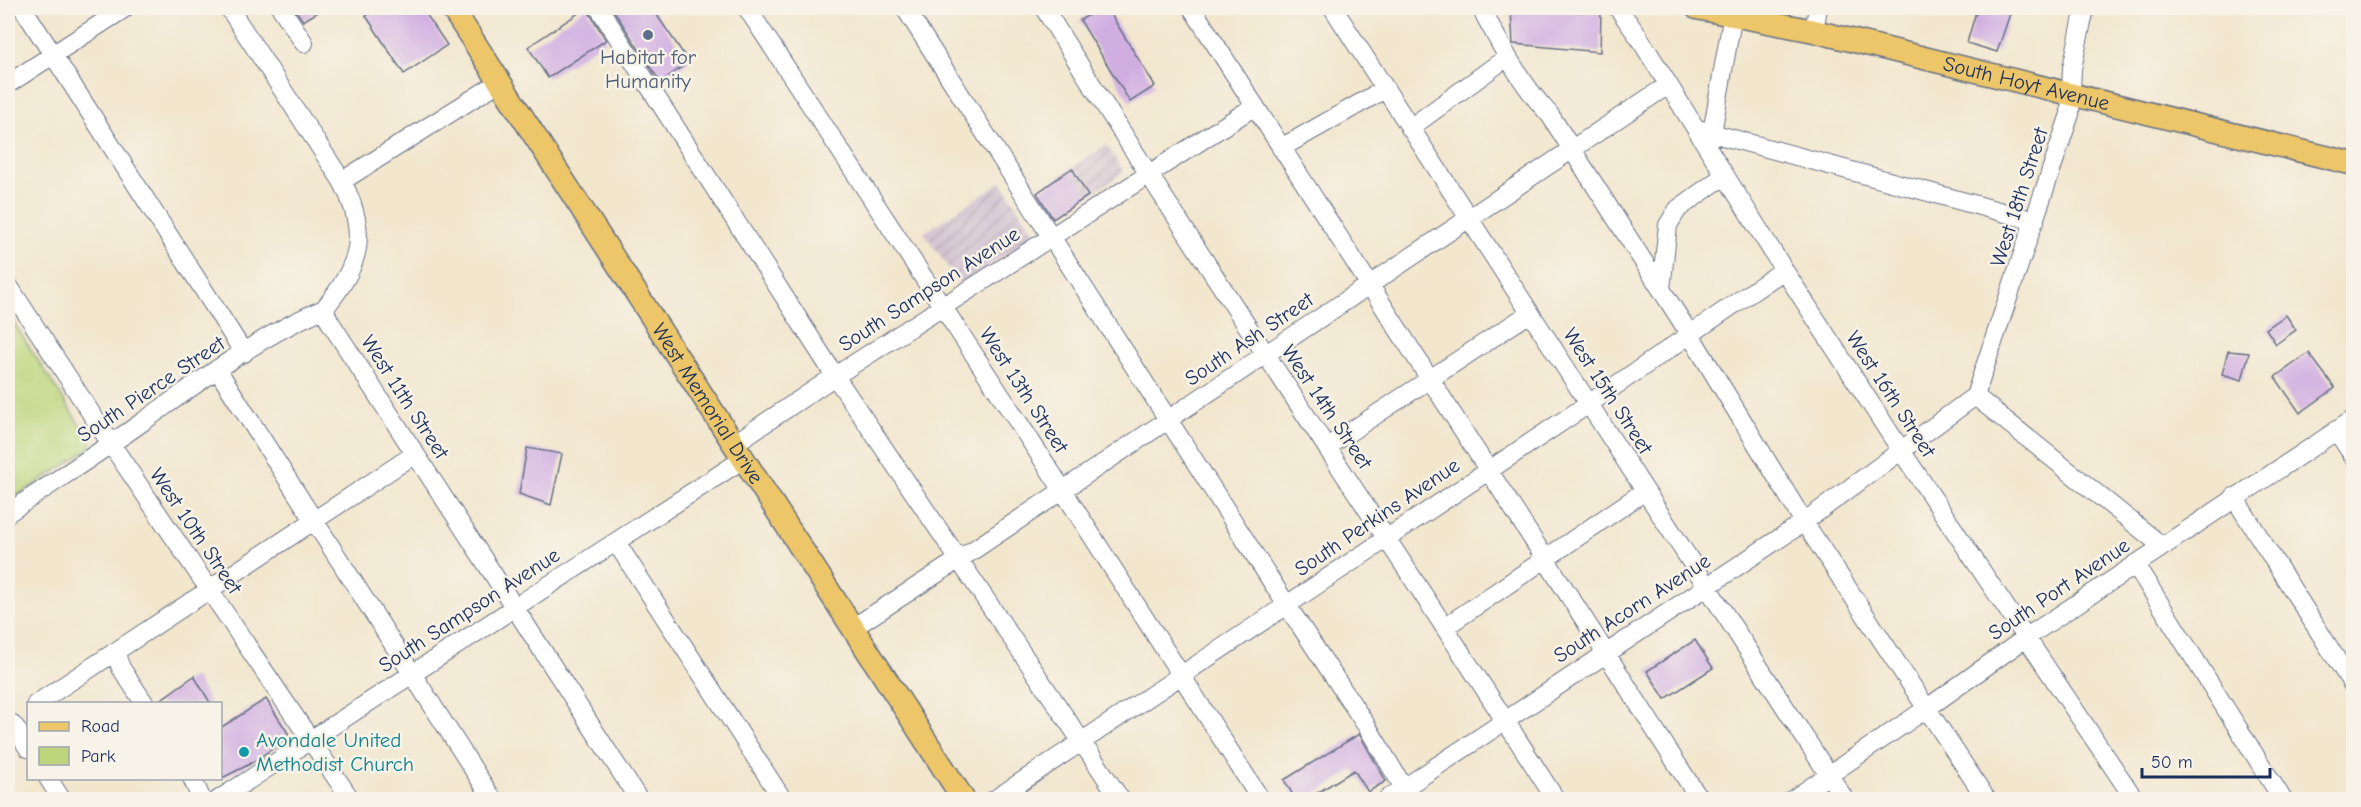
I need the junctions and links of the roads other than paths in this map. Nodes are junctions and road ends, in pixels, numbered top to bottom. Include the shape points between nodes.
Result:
1 (23, 8) edge
2 (125, 8) edge
3 (229, 8) edge
4 (281, 8) edge
5 (452, 8) edge
6 (599, 8) edge
7 (747, 8) edge
8 (904, 8) edge
9 (1044, 8) edge
10 (1192, 8) edge
11 (1333, 8) edge
12 (1481, 8) edge
13 (1618, 8) edge
14 (1697, 8) edge
15 (1818, 8) edge
16 (2085, 8) edge
17 (1733, 11) edge
18 (1814, 31) junction
19 (304, 43) dead end
20 (52, 55) junction
21 (1506, 58) junction
22 (501, 81) junction
23 (8, 84) edge
24 (1668, 85) junction
25 (1385, 89) junction
26 (2071, 94) junction
27 (1255, 106) junction
28 (1410, 128) junction
29 (1704, 131) junction
30 (1281, 148) junction
31 (1572, 150) junction
32 (2354, 164) edge
33 (1149, 174) junction
34 (1725, 175) junction
35 (342, 181) junction
36 (1468, 219) junction
37 (2035, 222) junction
38 (1052, 236) junction
39 (1784, 270) junction
40 (8, 285) edge
41 (1369, 286) junction
42 (1661, 289) junction
43 (943, 306) junction
44 (324, 309) junction
45 (1530, 313) junction
46 (1689, 333) junction
47 (244, 353) junction
48 (1265, 355) junction
49 (217, 369) junction
50 (836, 376) junction
51 (1430, 380) junction
52 (1975, 396) junction
53 (1590, 403) junction
54 (2354, 418) edge
55 (1168, 419) junction
56 (2336, 430) junction
57 (111, 444) junction
58 (1327, 447) junction
59 (740, 451) junction
60 (1902, 452) junction
61 (415, 454) junction
62 (2354, 458) edge
63 (1487, 469) junction
64 (1062, 489) junction
65 (1645, 492) junction
66 (2234, 497) junction
67 (8, 513) edge
68 (315, 522) junction
69 (1803, 522) junction
70 (1387, 538) junction
71 (616, 542) junction
72 (2162, 546) junction
73 (1546, 559) junction
74 (959, 560) junction
75 (2135, 564) junction
76 (1706, 587) junction
77 (210, 591) junction
78 (1286, 604) junction
79 (514, 607) junction
80 (854, 627) junction
81 (1445, 627) junction
82 (2027, 637) junction
83 (115, 652) junction
84 (1607, 652) junction
85 (412, 674) junction
86 (1180, 676) junction
87 (2354, 687) edge
88 (39, 702) edge
89 (144, 702) edge
90 (27, 709) edge
91 (1926, 709) junction
92 (1504, 719) junction
93 (8, 722) edge
94 (312, 739) junction
95 (1082, 741) junction
96 (27, 746) edge
97 (1830, 776) junction
98 (49, 780) edge
99 (193, 780) edge
100 (1407, 793) edge
101 (62, 800) edge
102 (202, 800) edge
103 (218, 800) edge
104 (351, 800) edge
105 (493, 800) edge
106 (639, 800) edge
107 (783, 800) edge
108 (964, 800) edge
109 (994, 800) edge
110 (1121, 800) edge
111 (1261, 800) edge
112 (1386, 800) edge
113 (1556, 800) edge
114 (1700, 800) edge
115 (1792, 800) edge
116 (1845, 800) edge
117 (1987, 800) edge
118 (2135, 800) edge
119 (2283, 800) edge

1 - 20 street
2 - 20 street
3 - 35 street
4 - 19 street
5 - 22 main road, West Memorial Drive
6 - 50 street
7 - 43 street, West 13th Street
8 - 38 street
9 - 33 street, West 14th Street
10 - 27 street
11 - 25 street, West 15th Street
12 - 21 street
13 - 24 street, West 16th Street
14 - 17 main road, South Hoyt Avenue
15 - 18 street
16 - 26 street, West 18th Street via 2072,68
17 - 18 main road, South Hoyt Avenue
17 - 29 street
18 - 26 main road, South Hoyt Avenue
20 - 23 street
20 - 47 street
21 - 28 street
21 - 31 street
22 - 35 street
22 - 59 main road, West Memorial Drive
24 - 29 street, West 16th Street
24 - 31 street, South Ash Street
25 - 28 street, West 15th Street
25 - 30 street
26 - 32 main road, South Hoyt Avenue
26 - 37 street, West 18th Street via 2070,114
27 - 30 street
27 - 33 street, South Sampson Avenue
28 - 36 street, West 15th Street
29 - 34 street, West 16th Street
29 - 37 street
30 - 41 street
31 - 36 street, South Ash Street
31 - 42 street
33 - 38 street, South Sampson Avenue
33 - 48 street, West 14th Street
34 - 39 street, West 16th Street
34 - 42 street via 1678,209 1668,225
35 - 44 street via 353,204 358,246 351,271
36 - 41 street, South Ash Street
36 - 45 street, West 15th Street
37 - 52 street, West 18th Street
38 - 43 street, South Sampson Avenue
38 - 55 street
39 - 46 street, South Perkins Avenue
39 - 60 street, West 16th Street
40 - 57 street, West 10th Street
41 - 48 street, South Ash Street
41 - 51 street
42 - 46 street
43 - 50 street, South Sampson Avenue
43 - 64 street, West 13th Street
44 - 47 street, South Pierce Street
44 - 61 street, West 11th Street
45 - 51 street
45 - 53 street, West 15th Street
46 - 53 street, South Perkins Avenue
46 - 69 street
47 - 49 street, South Pierce Street
48 - 55 street, South Ash Street
48 - 58 street, West 14th Street
49 - 57 street, South Pierce Street
49 - 68 street
50 - 59 street, South Sampson Avenue
50 - 74 street
51 - 58 street
51 - 63 street
52 - 60 street, South Acorn Avenue
52 - 72 street
53 - 63 street, South Perkins Avenue
53 - 65 street, West 15th Street
54 - 56 street, South Port Avenue
55 - 64 street, South Ash Street
55 - 78 street
56 - 62 street
56 - 66 street, South Port Avenue
57 - 67 street, South Pierce Street
57 - 77 street, West 10th Street
58 - 70 street, West 14th Street
59 - 71 street, South Sampson Avenue
59 - 80 main road, West Memorial Drive
60 - 69 street, South Acorn Avenue
60 - 82 street, West 16th Street
61 - 68 street
61 - 79 street, West 11th Street
63 - 70 street, South Perkins Avenue
63 - 73 street
64 - 74 street, South Ash Street
64 - 86 street, West 13th Street
65 - 73 street
65 - 76 street, West 15th Street
66 - 72 street, South Port Avenue
66 - 87 street
68 - 77 street
68 - 85 street
69 - 76 street, South Acorn Avenue
69 - 91 street
70 - 78 street, South Perkins Avenue
70 - 81 street, West 14th Street
71 - 79 street, South Sampson Avenue
71 - 107 street
72 - 75 street, South Port Avenue
73 - 81 street
73 - 84 street
74 - 80 street, South Ash Street
74 - 95 street
75 - 82 street, South Port Avenue
75 - 119 street
76 - 84 street, South Acorn Avenue
76 - 97 street, West 15th Street
77 - 83 street
77 - 94 street, West 10th Street
78 - 86 street, South Perkins Avenue
78 - 100 street
79 - 85 street, South Sampson Avenue
79 - 106 street, West 11th Street
80 - 108 main road, West Memorial Drive
81 - 92 street, West 14th Street
82 - 91 street, South Port Avenue
82 - 118 street, West 16th Street
83 - 88 street
83 - 89 street
84 - 92 street, South Acorn Avenue
84 - 114 street
85 - 94 street, South Sampson Avenue
85 - 105 street
86 - 95 street, South Perkins Avenue
86 - 111 street, West 13th Street
90 - 93 street
91 - 97 street, South Port Avenue
91 - 117 street
92 - 100 street, South Acorn Avenue
92 - 113 street, West 14th Street
93 - 96 street
94 - 103 street, South Sampson Avenue
94 - 104 street, West 10th Street
95 - 109 street, South Perkins Avenue
95 - 110 street
97 - 115 street, South Port Avenue
97 - 116 street, West 15th Street
98 - 101 street
99 - 102 street
100 - 112 street, South Acorn Avenue

